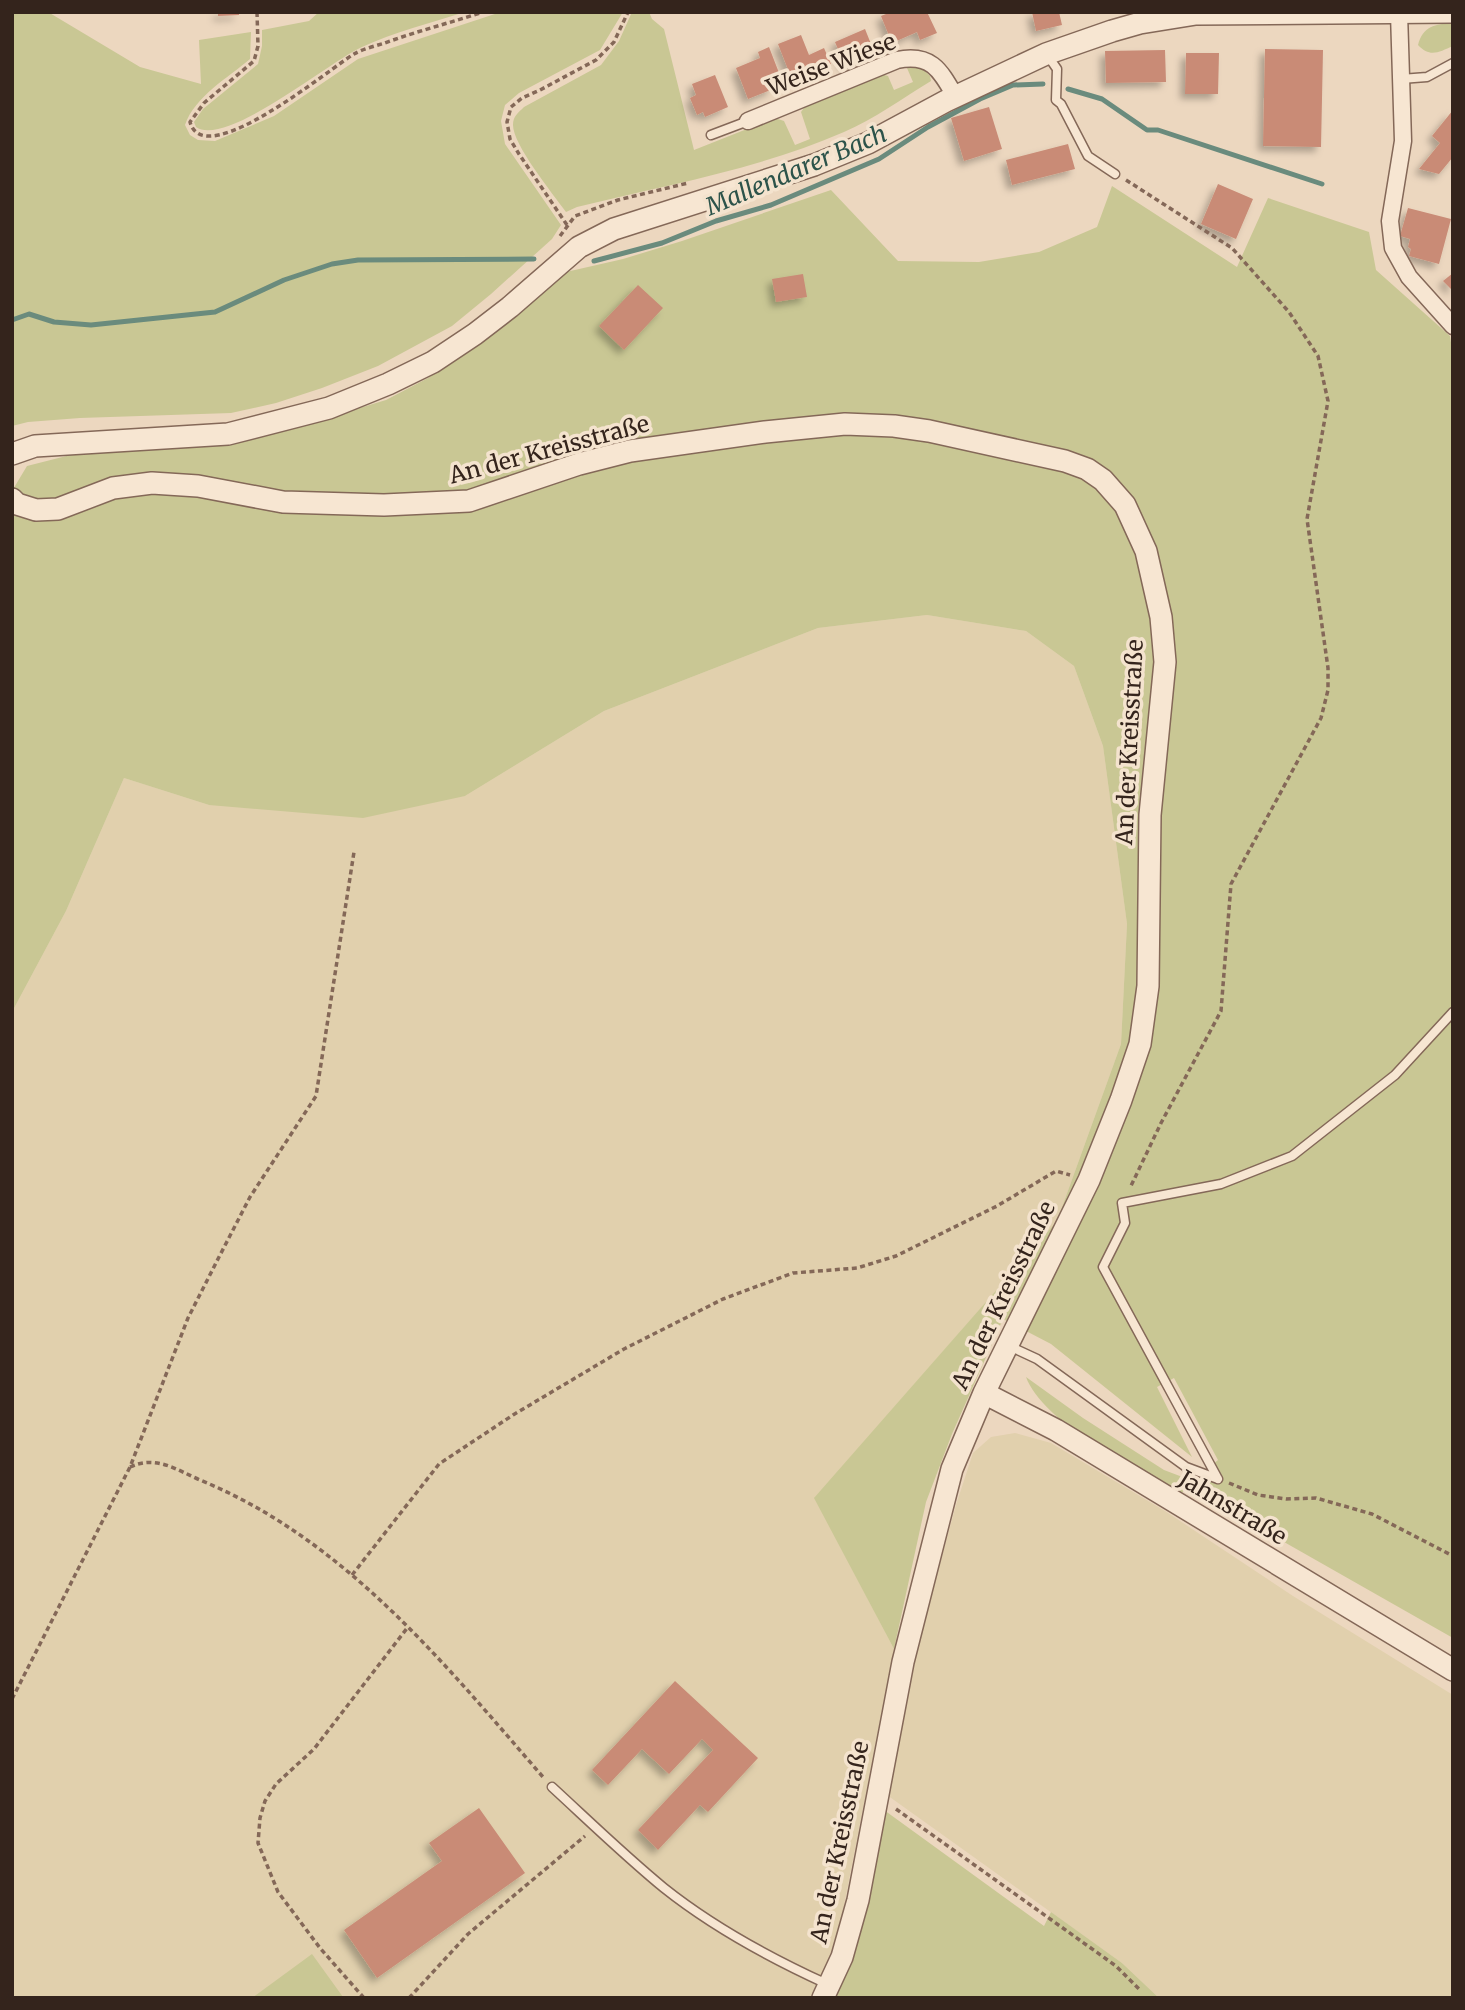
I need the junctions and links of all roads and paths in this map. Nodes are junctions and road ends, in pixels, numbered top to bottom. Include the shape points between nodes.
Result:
1 (257, 12) edge
2 (483, 12) edge
3 (628, 12) edge
4 (1453, 12) edge
5 (1399, 13) edge
6 (1046, 54) junction
7 (1453, 63) edge
8 (1401, 79) junction
9 (955, 96) junction
10 (748, 121) joint
11 (711, 135) dead end
12 (1115, 174) joint
13 (696, 181) dead end
14 (567, 225) junction
15 (559, 237) dead end
16 (1453, 326) edge
17 (12, 454) edge
18 (12, 499) edge
19 (354, 852) dead end
20 (1453, 1012) edge
21 (1089, 1180) junction
22 (1122, 1203) junction
23 (1007, 1345) junction
24 (984, 1393) junction
25 (130, 1467) junction
26 (1218, 1479) junction
27 (1453, 1556) edge
28 (352, 1575) junction
29 (408, 1626) junction
30 (1453, 1670) edge
31 (12, 1699) edge
32 (552, 1787) joint
33 (875, 1800) junction
34 (596, 1827) junction
35 (826, 1991) edge
36 (1142, 1991) dead end
37 (364, 1998) edge
38 (409, 1998) edge

1 - 2 path via 254,61 195,114 190,122 200,136 244,126 295,97 355,53
3 - 14 path via 614,42 596,60 511,107 507,122 510,139
4 - 5 street
5 - 6 street via 1183,15 1140,23
5 - 8 street
6 - 9 street
6 - 12 lane via 1056,69 1056,100 1088,156
7 - 8 lane via 1427,77
8 - 16 street via 1404,141 1390,221 1393,248 1409,277
9 - 10 street, Weise Wiese via 942,73 924,59 913,57
9 - 17 street via 868,143 614,229 579,247 502,314 433,362 329,408 229,434 35,446
10 - 11 lane
12 - 22 path via 1232,248 1289,312 1318,356 1328,401 1307,519 1328,691 1321,718 1231,884 1222,1011
13 - 14 path via 618,200 575,216
14 - 15 path
18 - 21 street, An der Kreisstraße via 36,510 58,509 113,488 152,483 198,486 283,502 384,505 469,501 630,452 845,424 929,431 1087,469 1125,505 1146,551 1161,617 1165,662 1150,815 1148,986 1140,1044
19 - 25 path via 316,1096 250,1197 188,1318
20 - 22 lane via 1395,1075 1292,1156 1221,1184
21 - 23 street, An der Kreisstraße
21 - 28 path via 1056,1171 896,1256 856,1268 793,1273 723,1299 624,1349 439,1464
22 - 26 lane via 1125,1223 1103,1267
23 - 24 street, An der Kreisstraße
23 - 26 lane via 1037,1359 1186,1466
24 - 30 street, Jahnstraße via 1056,1430
24 - 33 street, An der Kreisstraße via 952,1469 935,1529
25 - 28 path via 157,1462 222,1488 309,1540
25 - 31 path
26 - 27 path via 1258,1494 1316,1498 1372,1514
28 - 29 path
29 - 32 path
29 - 37 path via 314,1749 276,1784 260,1818 258,1843 278,1892
32 - 34 lane
33 - 35 street, An der Kreisstraße via 858,1900 842,1957
33 - 36 path via 885,1801 980,1868 1116,1966
34 - 35 lane via 699,1914
34 - 38 path via 468,1934

